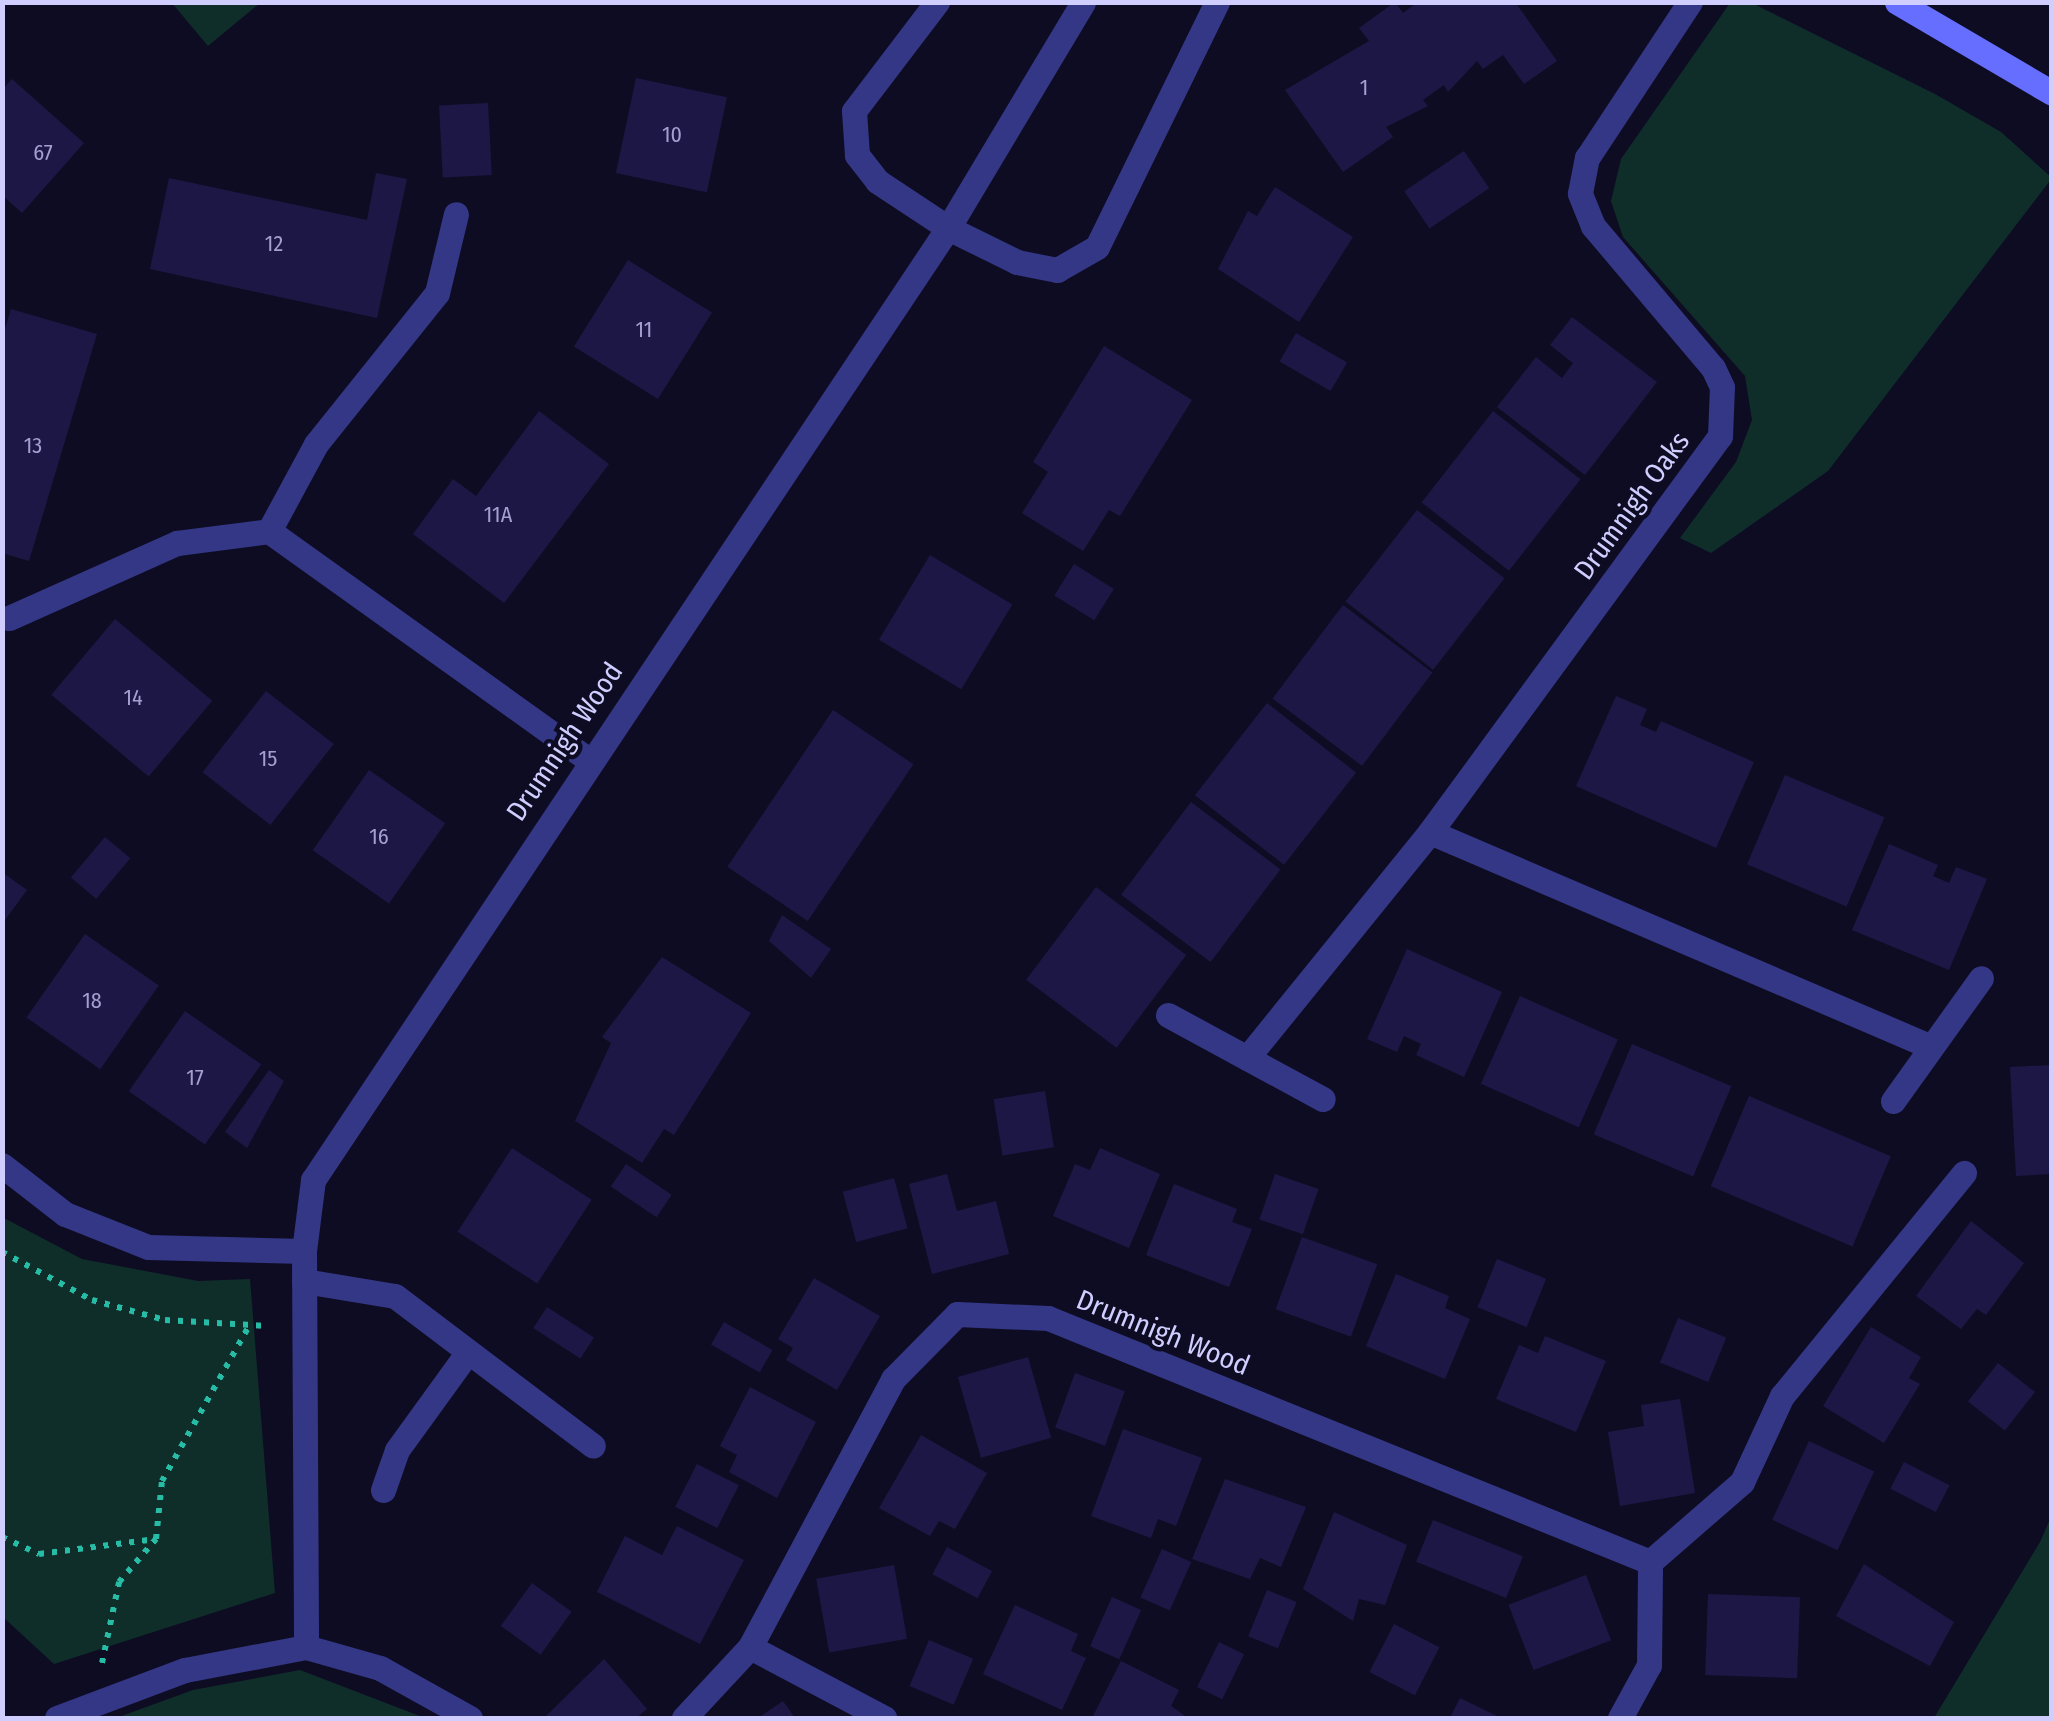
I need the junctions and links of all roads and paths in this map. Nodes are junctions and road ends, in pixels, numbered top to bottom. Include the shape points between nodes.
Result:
1 (938, 2) edge
2 (1083, 2) edge
3 (1218, 2) edge
4 (1690, 2) edge
5 (1897, 2) edge
6 (2052, 93) edge
7 (456, 214) dead end
8 (948, 228) junction
9 (269, 531) junction
10 (9, 618) dead end
11 (588, 759) junction
12 (1430, 832) junction
13 (1980, 978) dead end
14 (1168, 1014) dead end
15 (1929, 1046) junction
16 (1247, 1058) junction
17 (1323, 1100) dead end
18 (1893, 1101) dead end
19 (2, 1164) edge
20 (1964, 1173) dead end
21 (2, 1252) edge
22 (304, 1252) junction
23 (304, 1281) junction
24 (304, 1322) junction
25 (248, 1328) junction
26 (468, 1352) junction
27 (594, 1446) dead end
28 (383, 1490) dead end
29 (2, 1537) edge
30 (156, 1539) junction
31 (1650, 1562) junction
32 (306, 1647) junction
33 (750, 1647) junction
34 (101, 1699) junction
35 (57, 1718) edge
36 (470, 1718) edge
37 (684, 1718) edge
38 (884, 1718) edge
39 (1620, 1718) edge

1 - 8 street via 854,112 857,155 877,180
2 - 8 street, Drumnigh Wood
3 - 8 street via 1097,247 1057,270 1017,262
4 - 12 street, Drumnigh Oaks via 1587,158 1580,193 1593,226 1713,368 1722,387 1720,436
5 - 6 main road
7 - 9 street via 436,293 316,444
8 - 11 street, Drumnigh Wood
9 - 10 street via 176,543
9 - 11 street
11 - 22 street, Drumnigh Wood via 313,1180
12 - 15 street
12 - 16 street, Drumnigh Oaks
13 - 15 street
14 - 16 street
15 - 18 street
16 - 17 street
19 - 22 street via 65,1214 148,1246
20 - 31 street via 1782,1396 1742,1482
21 - 25 path via 92,1300
22 - 23 street, Drumnigh Wood
23 - 24 street, Drumnigh Wood
23 - 26 street via 394,1296
24 - 25 path
24 - 32 street, Drumnigh Wood
25 - 30 path via 162,1481
26 - 27 street
26 - 28 street via 397,1450
29 - 30 path via 38,1554
30 - 34 path via 119,1582 102,1642
31 - 33 street, Drumnigh Wood via 1048,1318 957,1314 893,1379
31 - 39 street via 1649,1665
32 - 34 street via 185,1670
32 - 36 street via 380,1668
33 - 37 street, Drumnigh Wood
33 - 38 street
34 - 35 street

